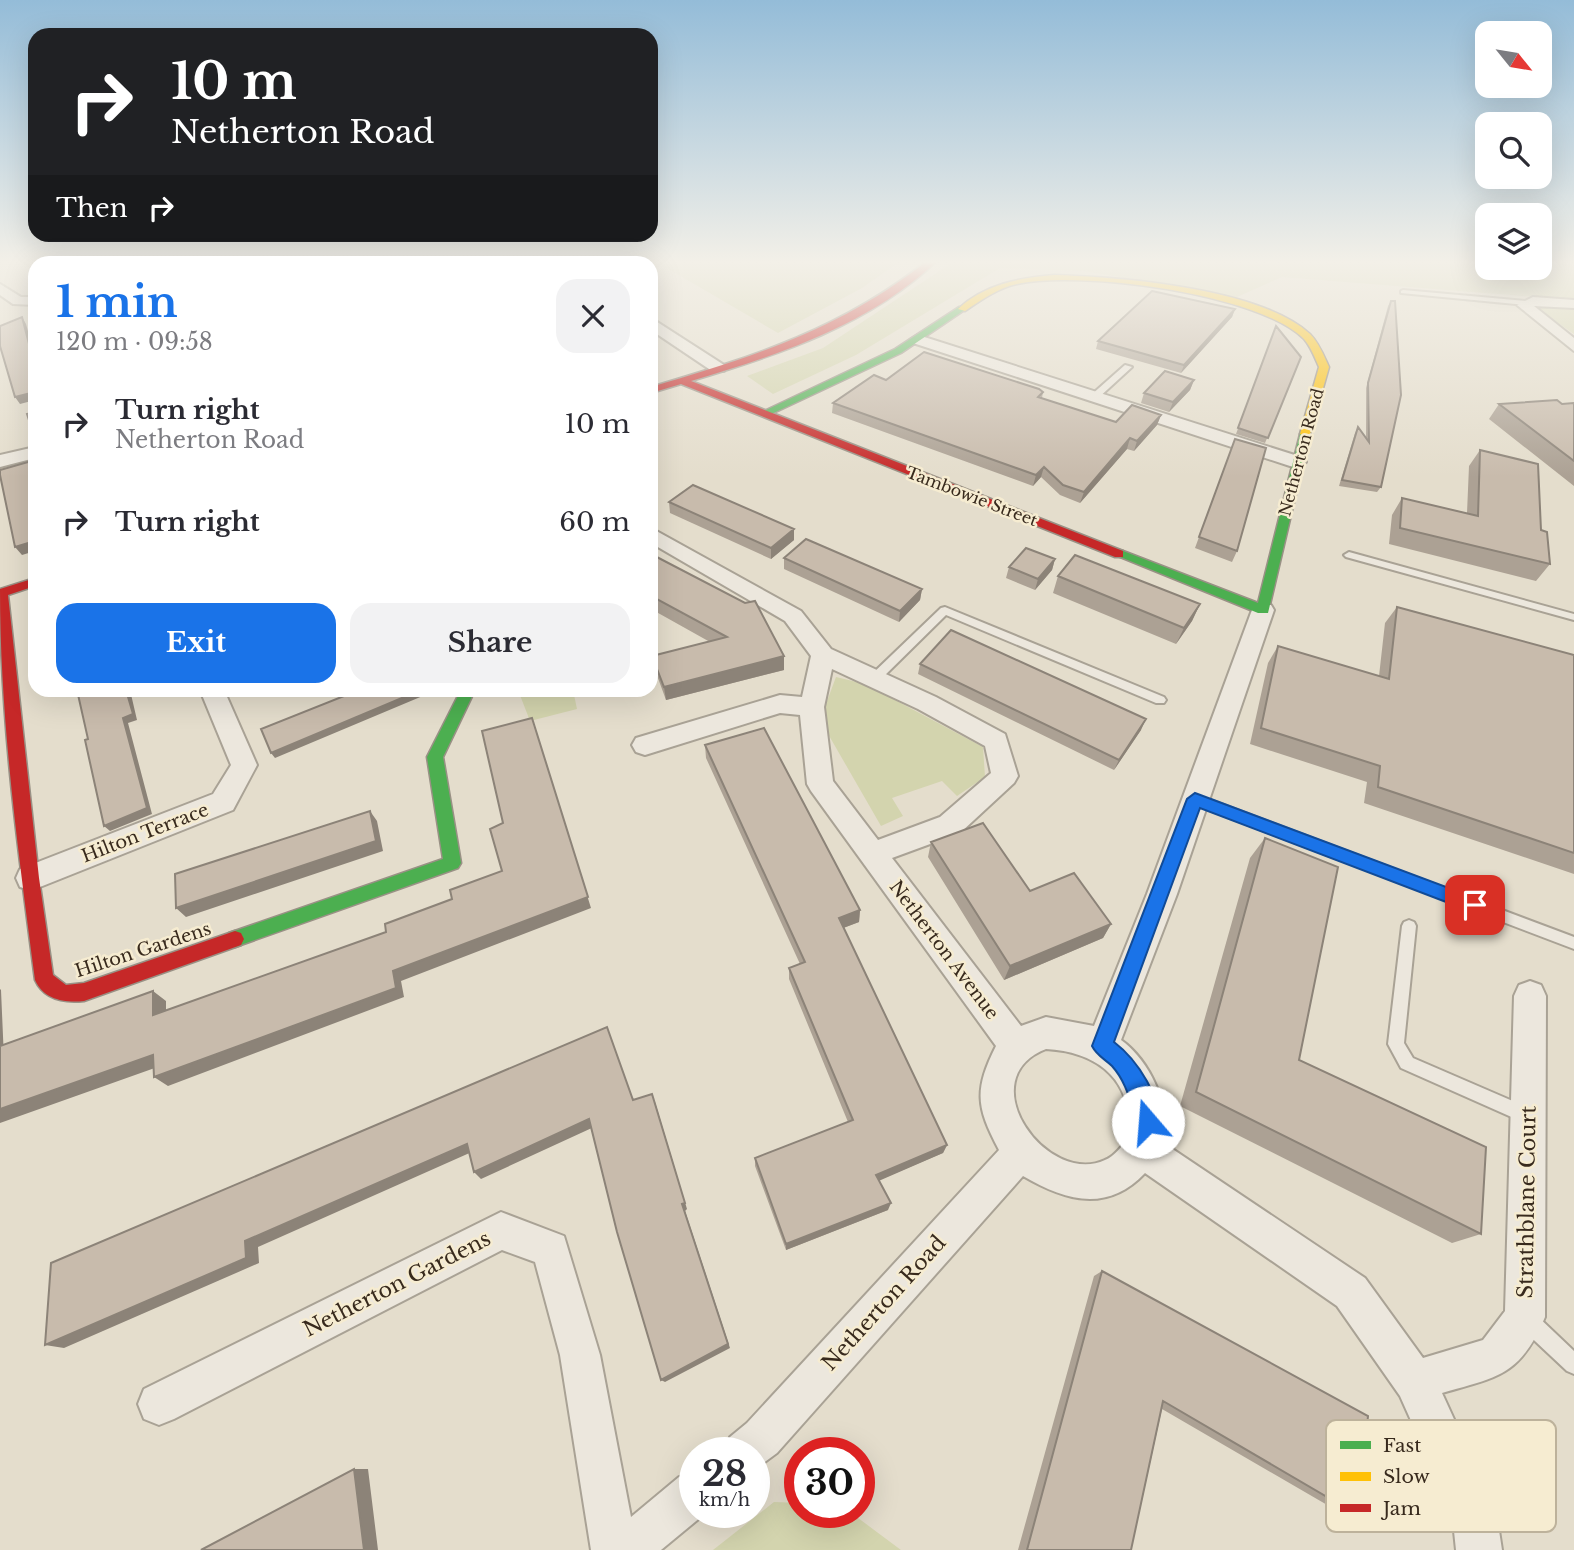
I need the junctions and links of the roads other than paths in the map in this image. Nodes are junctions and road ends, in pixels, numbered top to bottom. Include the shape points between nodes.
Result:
1 (665, 332) edge
2 (815, 332) edge
3 (929, 332) edge
4 (1301, 332) edge
5 (1556, 332) edge
6 (918, 340) junction
7 (1574, 346) edge
8 (1128, 367) dead end
9 (718, 368) junction
10 (682, 381) junction
11 (658, 388) edge
12 (1093, 398) junction
13 (763, 414) junction
14 (28, 454) edge
15 (0, 461) edge
16 (1297, 462) junction
17 (658, 538) edge
18 (1349, 555) dead end
19 (28, 584) edge
20 (1, 593) edge
21 (1574, 617) edge
22 (1258, 621) junction
23 (823, 655) junction
24 (874, 678) junction
25 (215, 697) edge
26 (465, 697) edge
27 (1160, 700) dead end
28 (812, 707) junction
29 (645, 745) dead end
30 (1195, 799) junction
31 (872, 854) junction
32 (30, 878) junction
33 (1409, 926) dead end
34 (1574, 943) edge
35 (1531, 996) dead end
36 (1016, 1046) junction
37 (1102, 1046) junction
38 (1528, 1116) junction
39 (1142, 1150) junction
40 (1021, 1152) junction
41 (1525, 1317) junction
42 (1574, 1364) edge
43 (1415, 1381) junction
44 (159, 1404) dead end
45 (1433, 1420) edge
46 (763, 1437) edge
47 (679, 1506) edge
48 (1477, 1532) edge
49 (614, 1550) edge
50 (626, 1550) edge
51 (1479, 1550) edge

1 - 9 street
2 - 9 street
3 - 6 street, Netherton Road
4 - 16 street, Netherton Road via 1324,367
5 - 7 street
6 - 12 street
6 - 13 street, Netherton Road
8 - 12 lane
9 - 10 street
10 - 11 street
10 - 13 street, Tambowie Street
12 - 16 street
13 - 22 street, Tambowie Street
14 - 15 street
16 - 22 street, Netherton Road
17 - 23 street via 793,616
18 - 21 lane
19 - 20 street
20 - 32 street, Hilton Gardens
22 - 30 street, Netherton Road
23 - 24 street
23 - 28 street, Netherton Avenue
24 - 27 lane via 944,610
24 - 31 street via 996,741 1005,776 950,825
25 - 32 street, Hilton Terrace via 244,765 223,802
26 - 32 street, Hilton Gardens via 435,757 452,863 84,992 63,994 44,980
28 - 29 street via 780,705
28 - 31 street, Netherton Avenue via 820,783
30 - 34 lane
30 - 37 street, Netherton Road
31 - 36 street, Netherton Avenue
33 - 38 lane via 1396,1044 1407,1063
35 - 38 street, Strathblane Court
36 - 37 street via 1046,1033 1076,1034
36 - 40 street via 996,1085 1002,1119
37 - 39 street via 1120,1060 1144,1100 1148,1122
38 - 41 street, Strathblane Court
39 - 40 street via 1128,1169 1107,1181 1079,1183 1046,1172
39 - 43 street via 1351,1292
40 - 46 street, Netherton Road
41 - 42 lane
41 - 43 street, Strathblane Court via 1496,1357
43 - 45 street
44 - 49 street, Netherton Gardens via 501,1231 551,1249 580,1355
47 - 50 street
48 - 51 street

